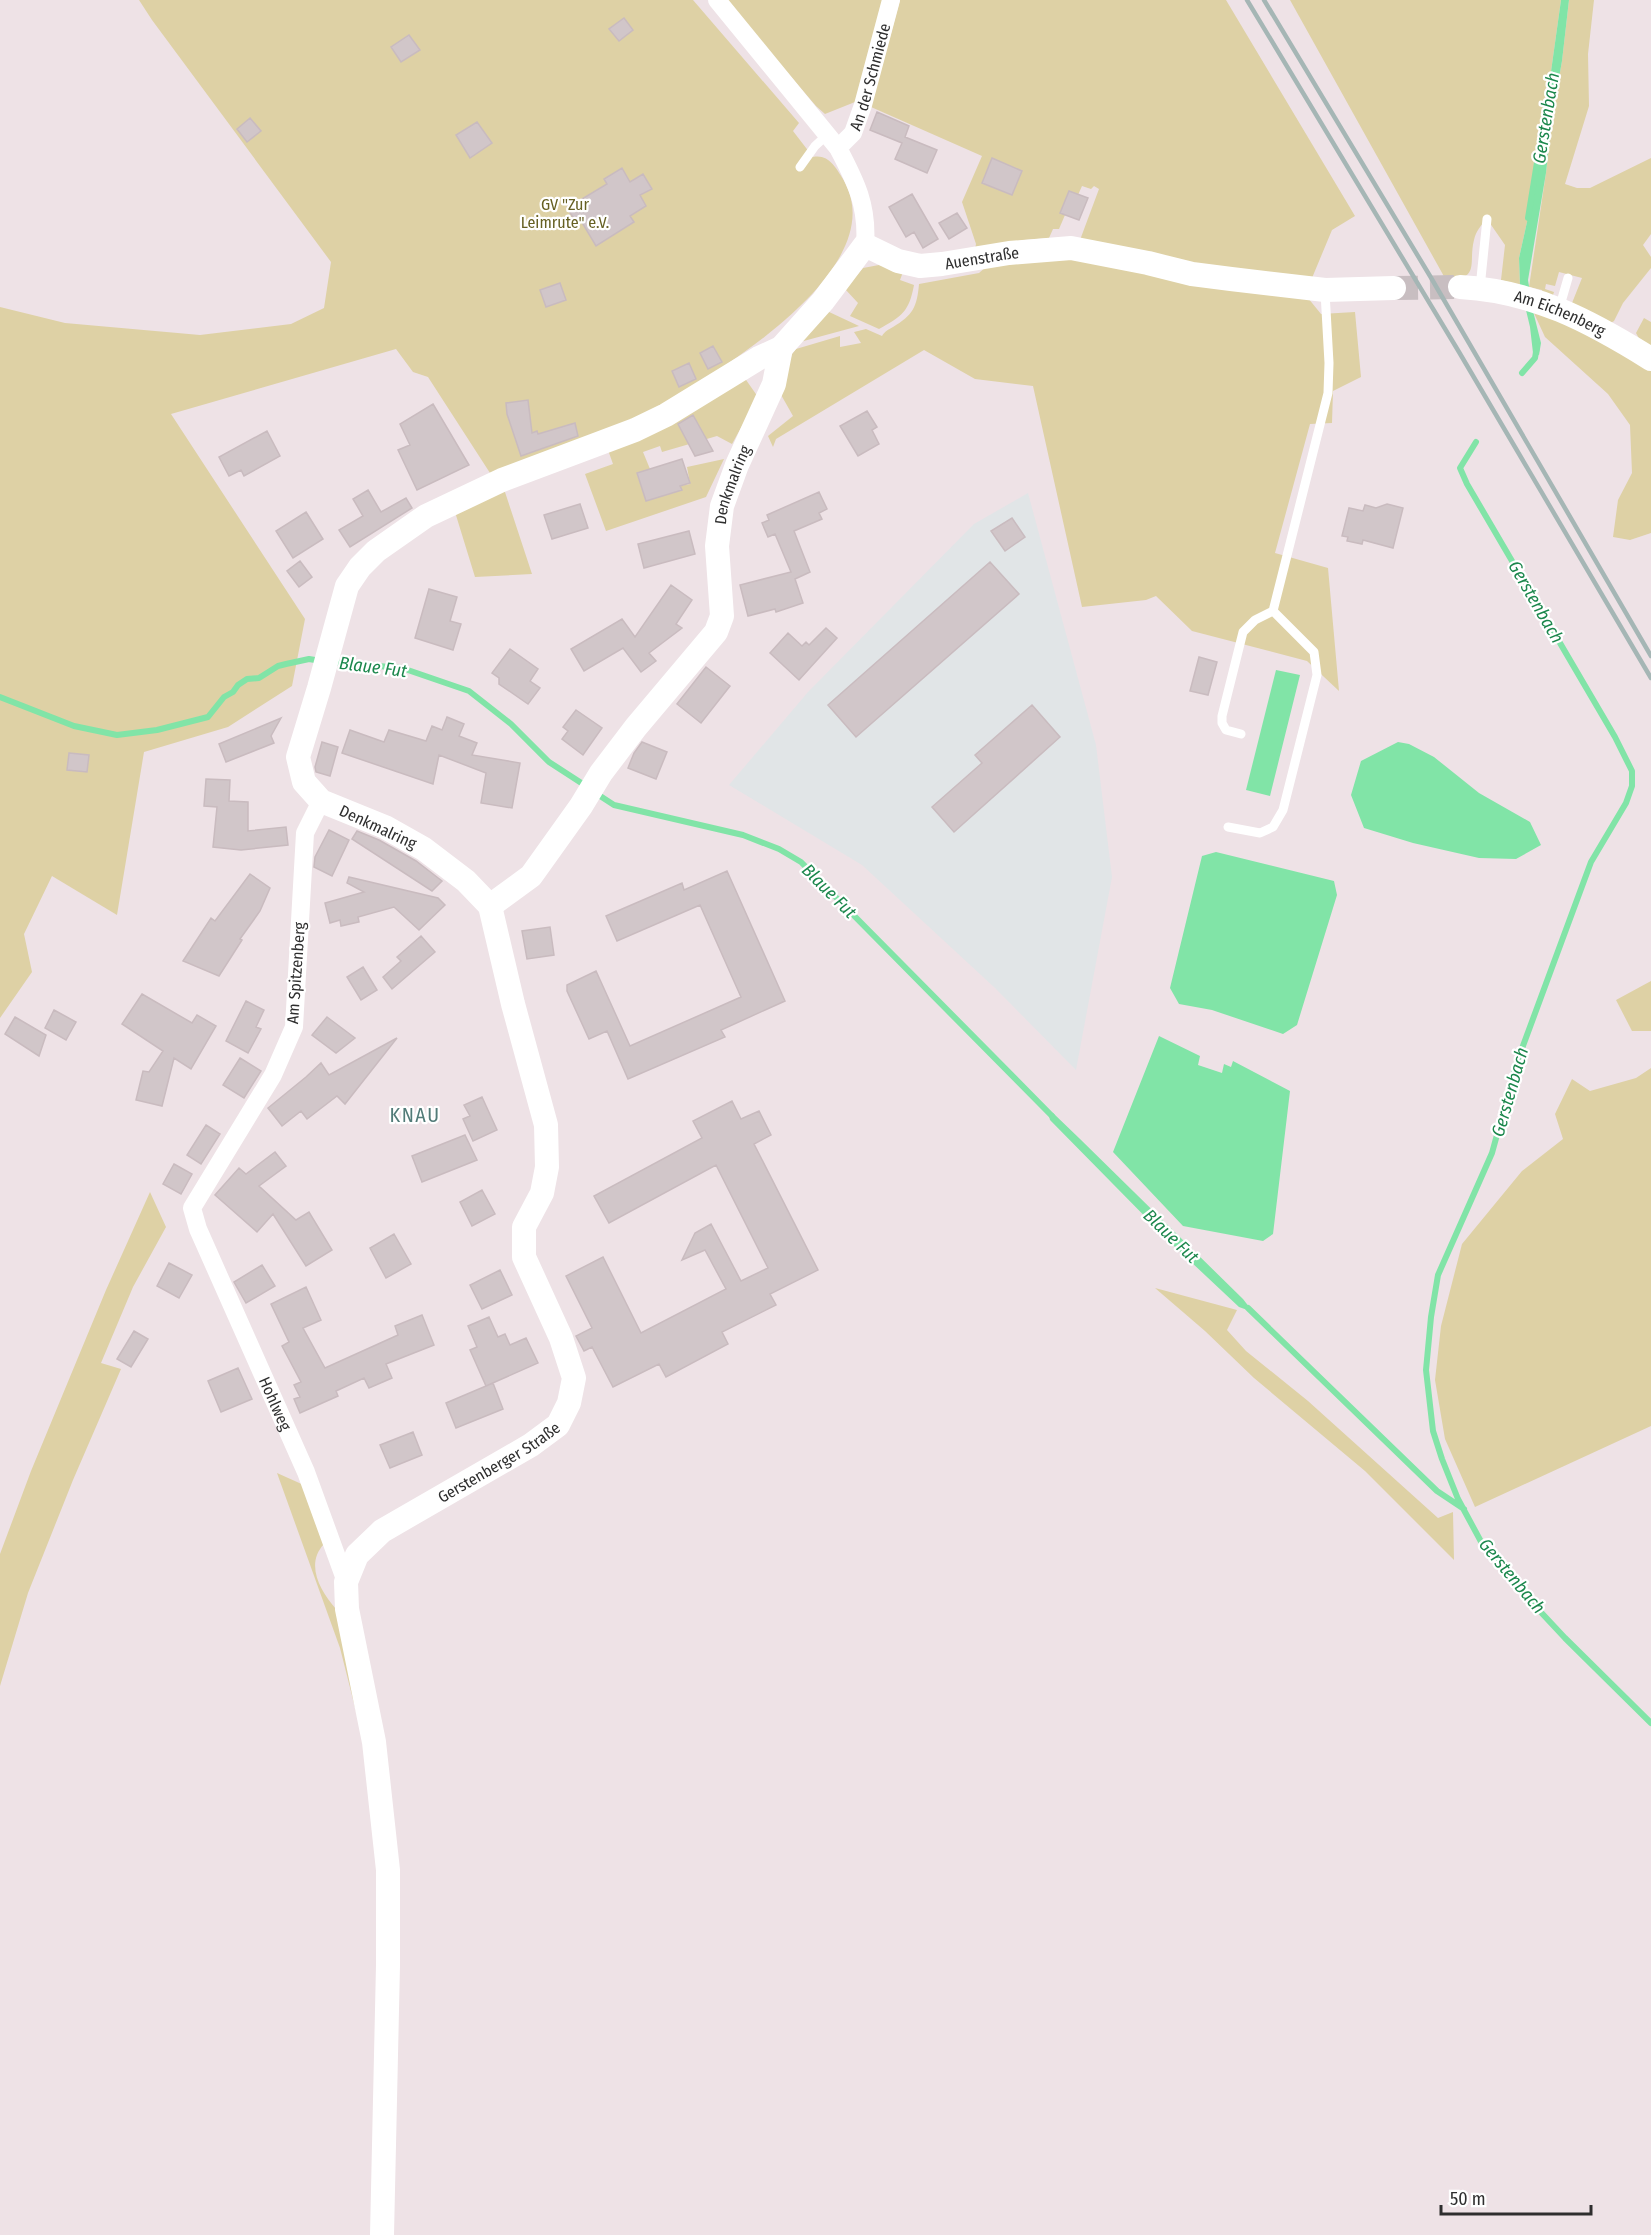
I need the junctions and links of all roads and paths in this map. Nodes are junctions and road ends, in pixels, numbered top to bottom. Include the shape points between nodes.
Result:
1 (717, 0) edge
2 (891, 0) edge
3 (833, 141) junction
4 (800, 167) dead end
5 (1486, 219) dead end
6 (865, 245) junction
7 (1568, 278) dead end
8 (1394, 288) tunnel mouth
9 (1470, 288) joint
10 (1325, 290) junction
11 (1551, 306) junction
12 (781, 348) junction
13 (1651, 359) edge
14 (1273, 611) junction
15 (1241, 734) dead end
16 (321, 801) junction
17 (1228, 827) dead end
18 (490, 906) junction
19 (198, 1229) joint
20 (346, 1582) junction
21 (382, 2235) edge

1 - 3 street
2 - 3 street, An der Schmiede via 853,133
3 - 4 lane via 815,146
3 - 6 street via 863,202
5 - 9 lane
6 - 10 street, Auenstraße via 898,261 920,266 1071,248 1192,274
6 - 12 street, Denkmalring
7 - 11 lane
8 - 10 street, Auenstraße
9 - 11 street, Am Eichenberg via 1508,293
10 - 14 lane via 1328,393
11 - 13 street, Am Eichenberg
12 - 16 street, Denkmalring via 646,425 502,480 426,516 376,551 347,586 298,757 304,782
12 - 18 street, Denkmalring via 774,384 722,506 717,546 722,616 716,632 601,773 531,876
14 - 15 lane via 1243,632 1235,658 1222,723 1226,730
14 - 17 lane via 1314,652 1317,675 1282,810 1273,828 1260,833
16 - 18 street, Denkmalring via 385,827 424,849 466,881
16 - 19 street, Am Spitzenberg via 305,833 294,1027 273,1075 192,1208
18 - 20 street, Gerstenberger Straße via 546,1125 547,1167 542,1194 524,1227 524,1257 561,1338 574,1378 569,1403 558,1425 531,1445 382,1531 357,1555
19 - 20 street, Hohlweg via 306,1472
20 - 21 street, Gerstenberger Straße via 347,1609 374,1742 387,1870

